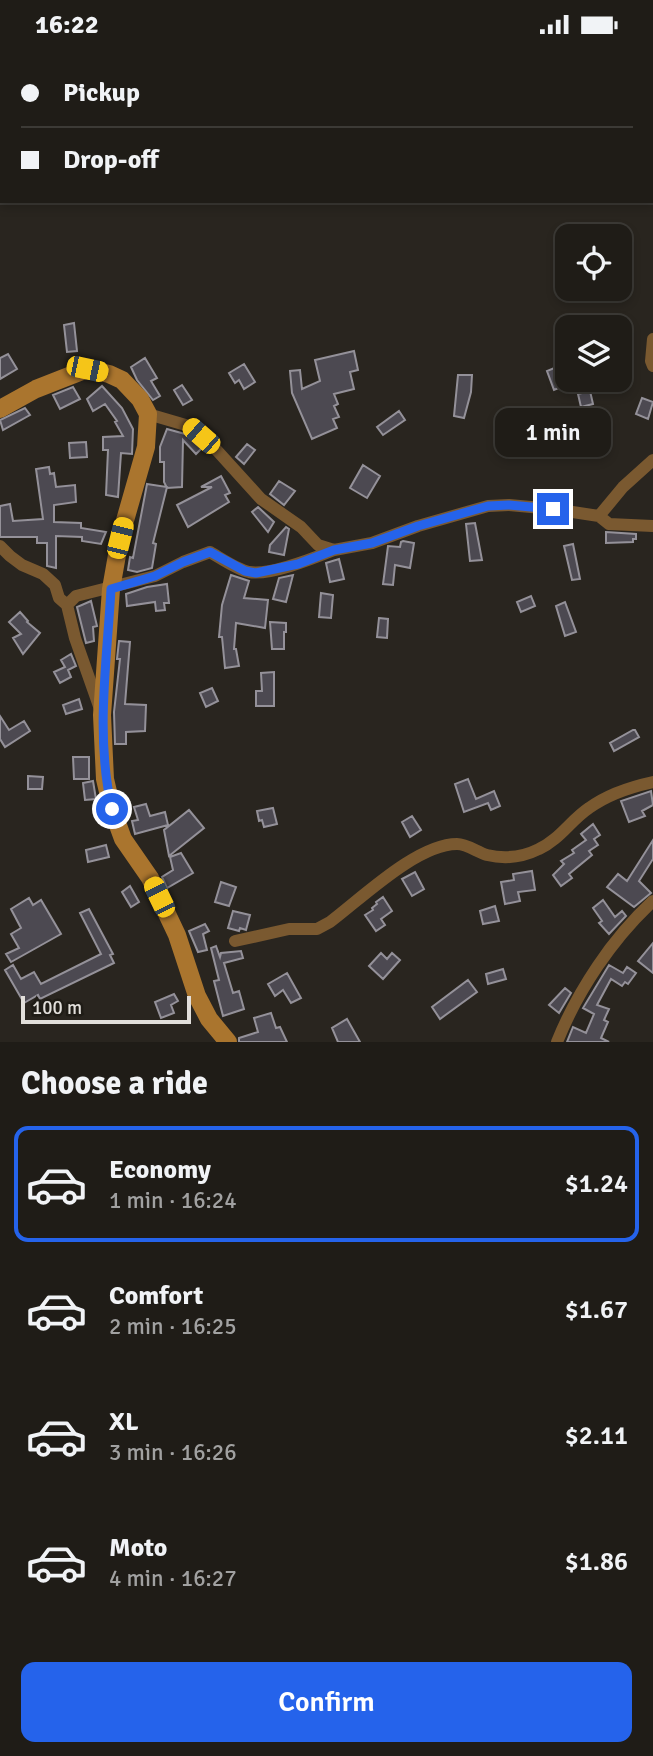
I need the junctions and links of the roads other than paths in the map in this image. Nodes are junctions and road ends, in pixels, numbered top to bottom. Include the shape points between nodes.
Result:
1 (653, 338) edge
2 (653, 366) edge
3 (0, 409) edge
4 (148, 414) junction
5 (653, 460) edge
6 (599, 516) junction
7 (653, 526) edge
8 (0, 545) edge
9 (334, 550) junction
10 (111, 589) junction
11 (67, 605) junction
12 (102, 716) junction
13 (653, 782) edge
14 (653, 901) edge
15 (235, 941) dead end
16 (228, 1042) edge
17 (557, 1042) edge

1 - 2 street
3 - 4 main road via 87,369 122,380
4 - 9 street via 189,426 261,499 318,545
4 - 10 main road via 146,447
5 - 6 street
6 - 7 street via 609,524
6 - 9 street via 488,506 372,543
8 - 11 street via 10,557 43,574
9 - 10 street via 256,573 210,552
10 - 11 street via 76,596
10 - 12 main road
11 - 12 street
12 - 16 main road via 105,779 123,839 150,878 197,996
13 - 15 street via 629,788 587,809 541,849 518,857 488,855 459,844 434,847 317,929 289,929
14 - 17 street via 609,948

